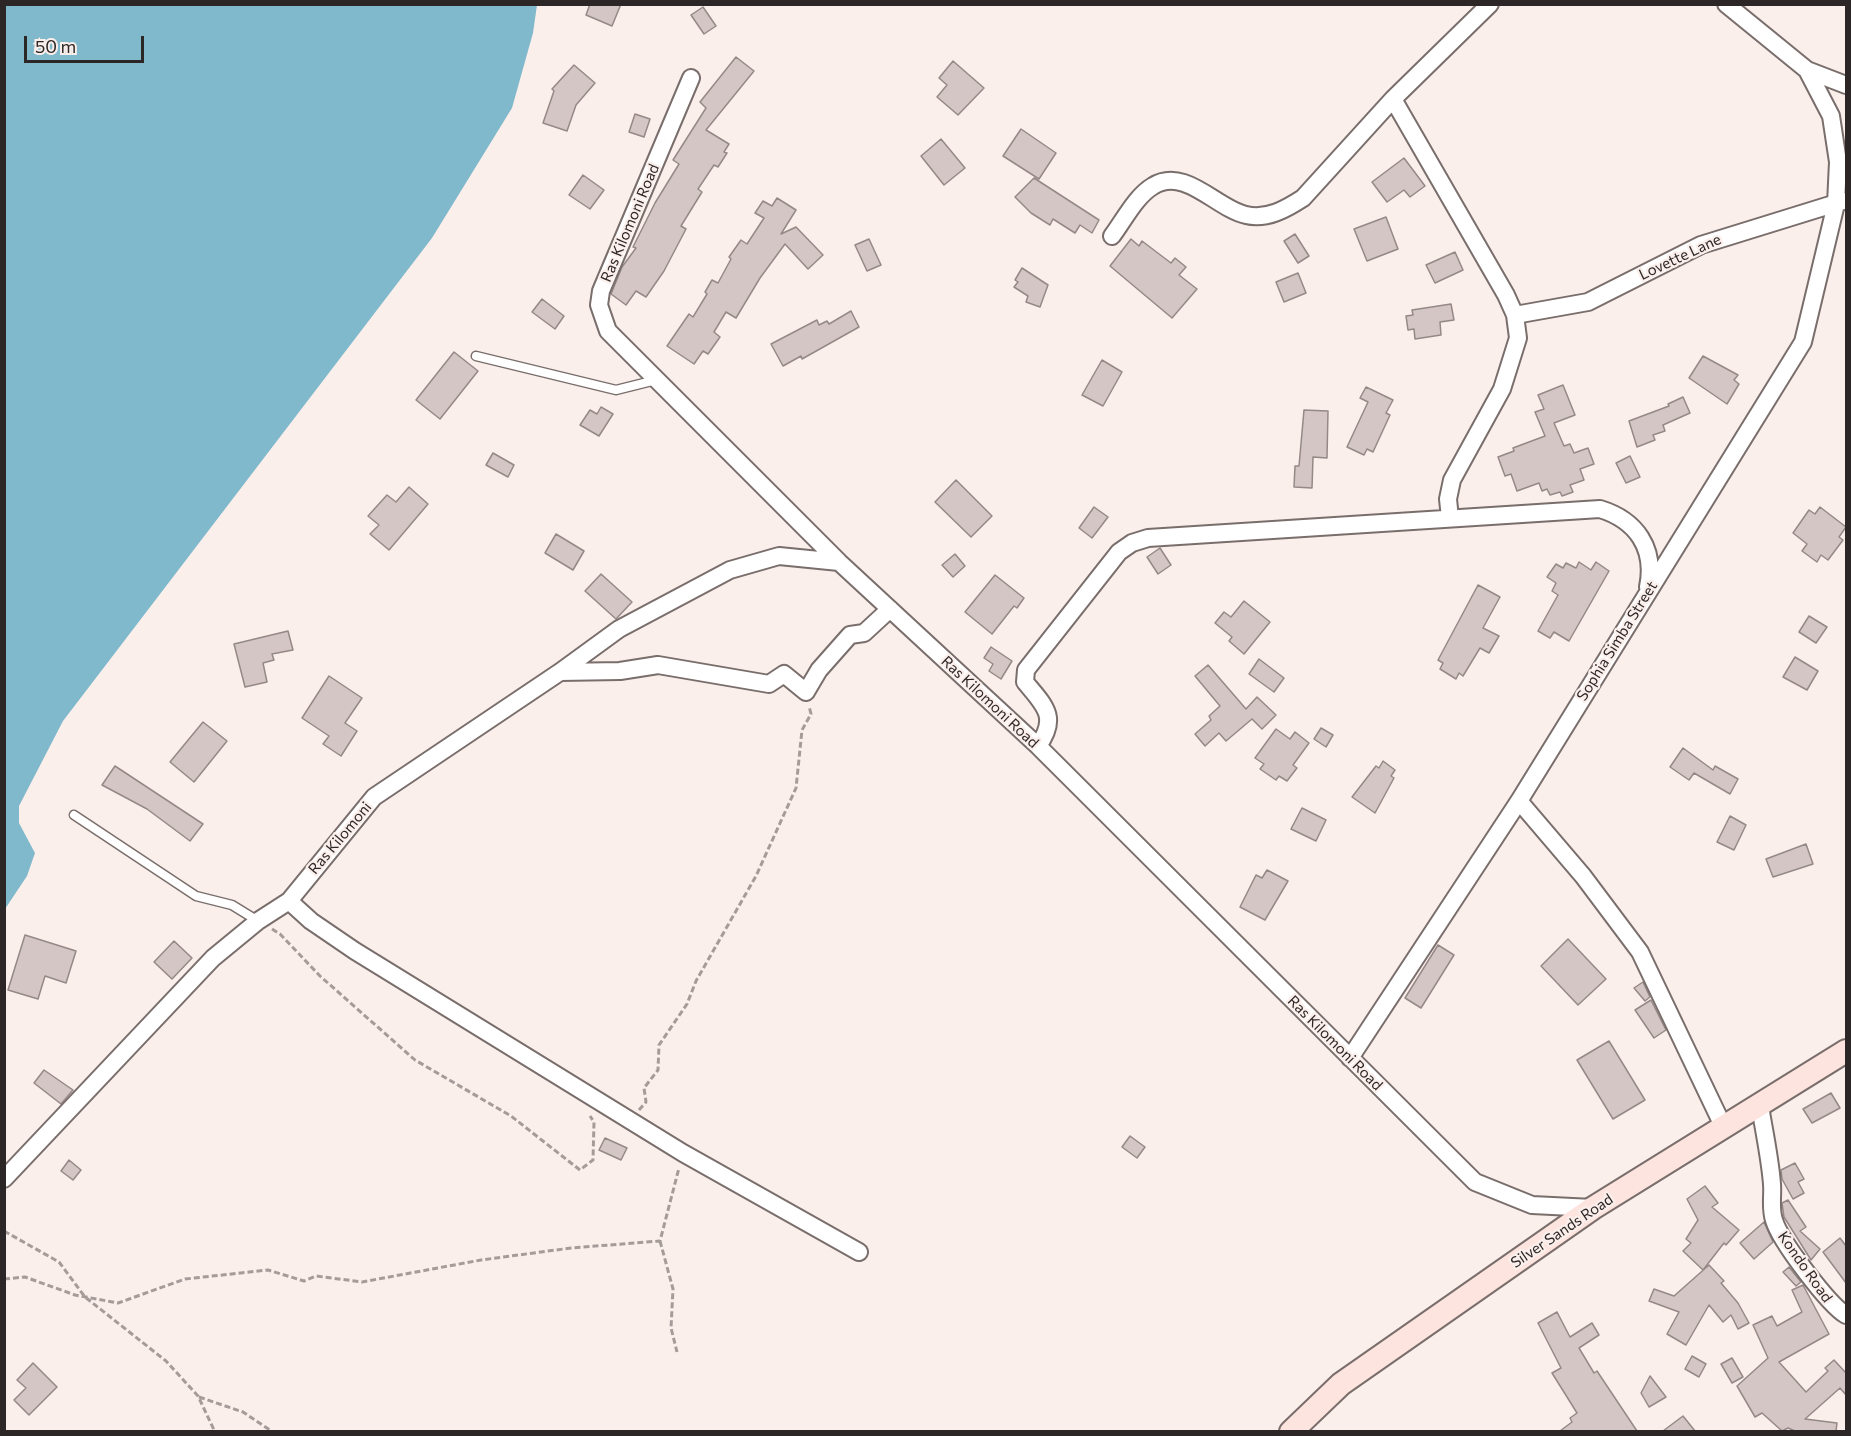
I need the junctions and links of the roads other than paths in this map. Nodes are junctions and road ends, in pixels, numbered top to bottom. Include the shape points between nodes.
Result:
1 (1490, 4) edge
2 (1726, 4) edge
3 (1807, 70) junction
4 (691, 78) dead end
5 (1846, 85) edge
6 (1393, 99) junction
7 (1841, 201) edge
8 (1112, 236) dead end
9 (1515, 315) junction
10 (476, 356) dead end
11 (657, 380) junction
12 (1450, 518) junction
13 (840, 562) junction
14 (1647, 590) junction
15 (890, 609) junction
16 (560, 672) junction
17 (1038, 746) junction
18 (1519, 801) junction
19 (74, 815) dead end
20 (289, 901) junction
21 (258, 921) junction
22 (1846, 1051) edge
23 (1350, 1058) junction
24 (1760, 1106) junction
25 (1724, 1128) junction
26 (4, 1179) edge
27 (1593, 1208) junction
28 (859, 1252) dead end
29 (1846, 1315) edge
30 (1292, 1431) edge

1 - 6 street
2 - 3 street
3 - 5 street
3 - 7 street, Sophia Simba Street via 1831,116
4 - 11 street, Ras Kilomoni Road via 601,291 599,305 608,331
6 - 8 street via 1303,198 1286,209 1246,216 1189,186 1167,181 1146,191
6 - 9 street
7 - 9 street, Lovette Lane via 1701,244 1588,302
7 - 14 street, Sophia Simba Street via 1803,342
9 - 12 street via 1518,338 1502,389 1452,480
10 - 11 lane via 616,390
11 - 13 street, Ras Kilomoni Road
12 - 14 street via 1600,509 1617,514 1643,539 1651,572
12 - 17 street via 1148,538 1132,543 1119,552 1026,670 1025,682 1049,719
13 - 15 street, Ras Kilomoni Road
13 - 16 street, Ras Kilomoni via 779,556 729,570 619,629
14 - 18 street, Sophia Simba Street
15 - 16 street via 864,633 850,635 819,670 806,692 784,674 768,684 658,665
15 - 17 street, Ras Kilomoni Road
16 - 20 street, Ras Kilomoni via 374,796
17 - 23 street, Ras Kilomoni Road
18 - 23 street, Sophia Simba Street
18 - 25 street via 1641,952
19 - 21 lane via 196,896 232,905
20 - 21 street, Ras Kilomoni
20 - 28 street via 310,921 355,951 683,1153
21 - 26 street, Ras Kilomoni via 213,958
22 - 24 street, Silver Sands Road
23 - 27 street, Ras Kilomoni Road via 1474,1182 1532,1204
24 - 25 street, Silver Sands Road
24 - 29 street, Kondo Road via 1774,1222 1834,1308
25 - 27 street, Silver Sands Road
27 - 30 street, Silver Sands Road via 1341,1384

